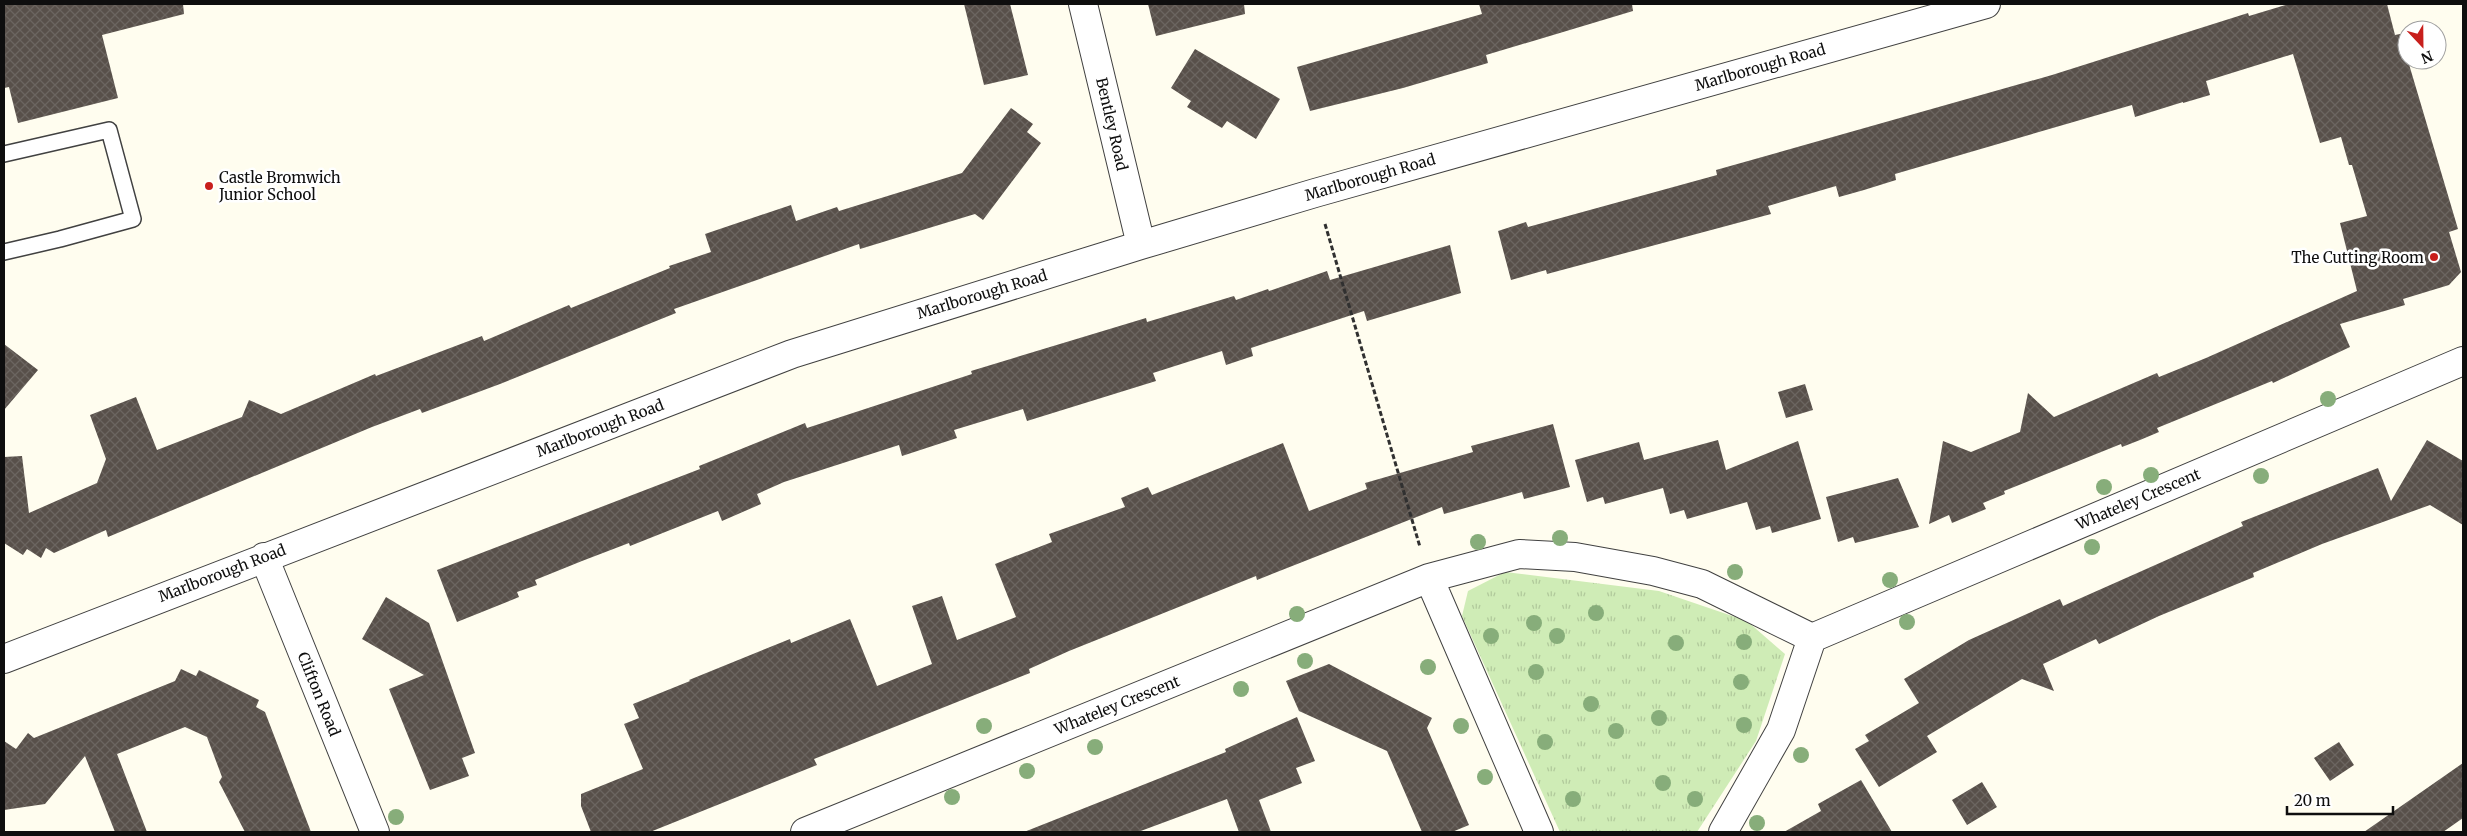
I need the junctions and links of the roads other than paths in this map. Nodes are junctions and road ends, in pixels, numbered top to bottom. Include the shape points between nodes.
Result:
1 (1083, 4) edge
2 (1986, 4) edge
3 (4, 154) edge
4 (1141, 245) junction
5 (4, 252) edge
6 (2463, 361) edge
7 (264, 557) junction
8 (1430, 578) junction
9 (1812, 638) junction
10 (4, 659) edge
11 (374, 832) edge
12 (805, 832) edge
13 (1539, 832) edge
14 (1722, 832) edge

1 - 4 street, Bentley Road
2 - 4 street, Marlborough Road
3 - 5 lane via 109,130 133,219
4 - 7 street, Marlborough Road via 792,354
6 - 9 street, Whateley Crescent
7 - 10 street, Marlborough Road
7 - 11 street, Clifton Road
8 - 9 street, Whateley Crescent via 1519,554 1575,556 1702,584
8 - 12 street, Whateley Crescent
8 - 13 street
9 - 14 street via 1781,730

